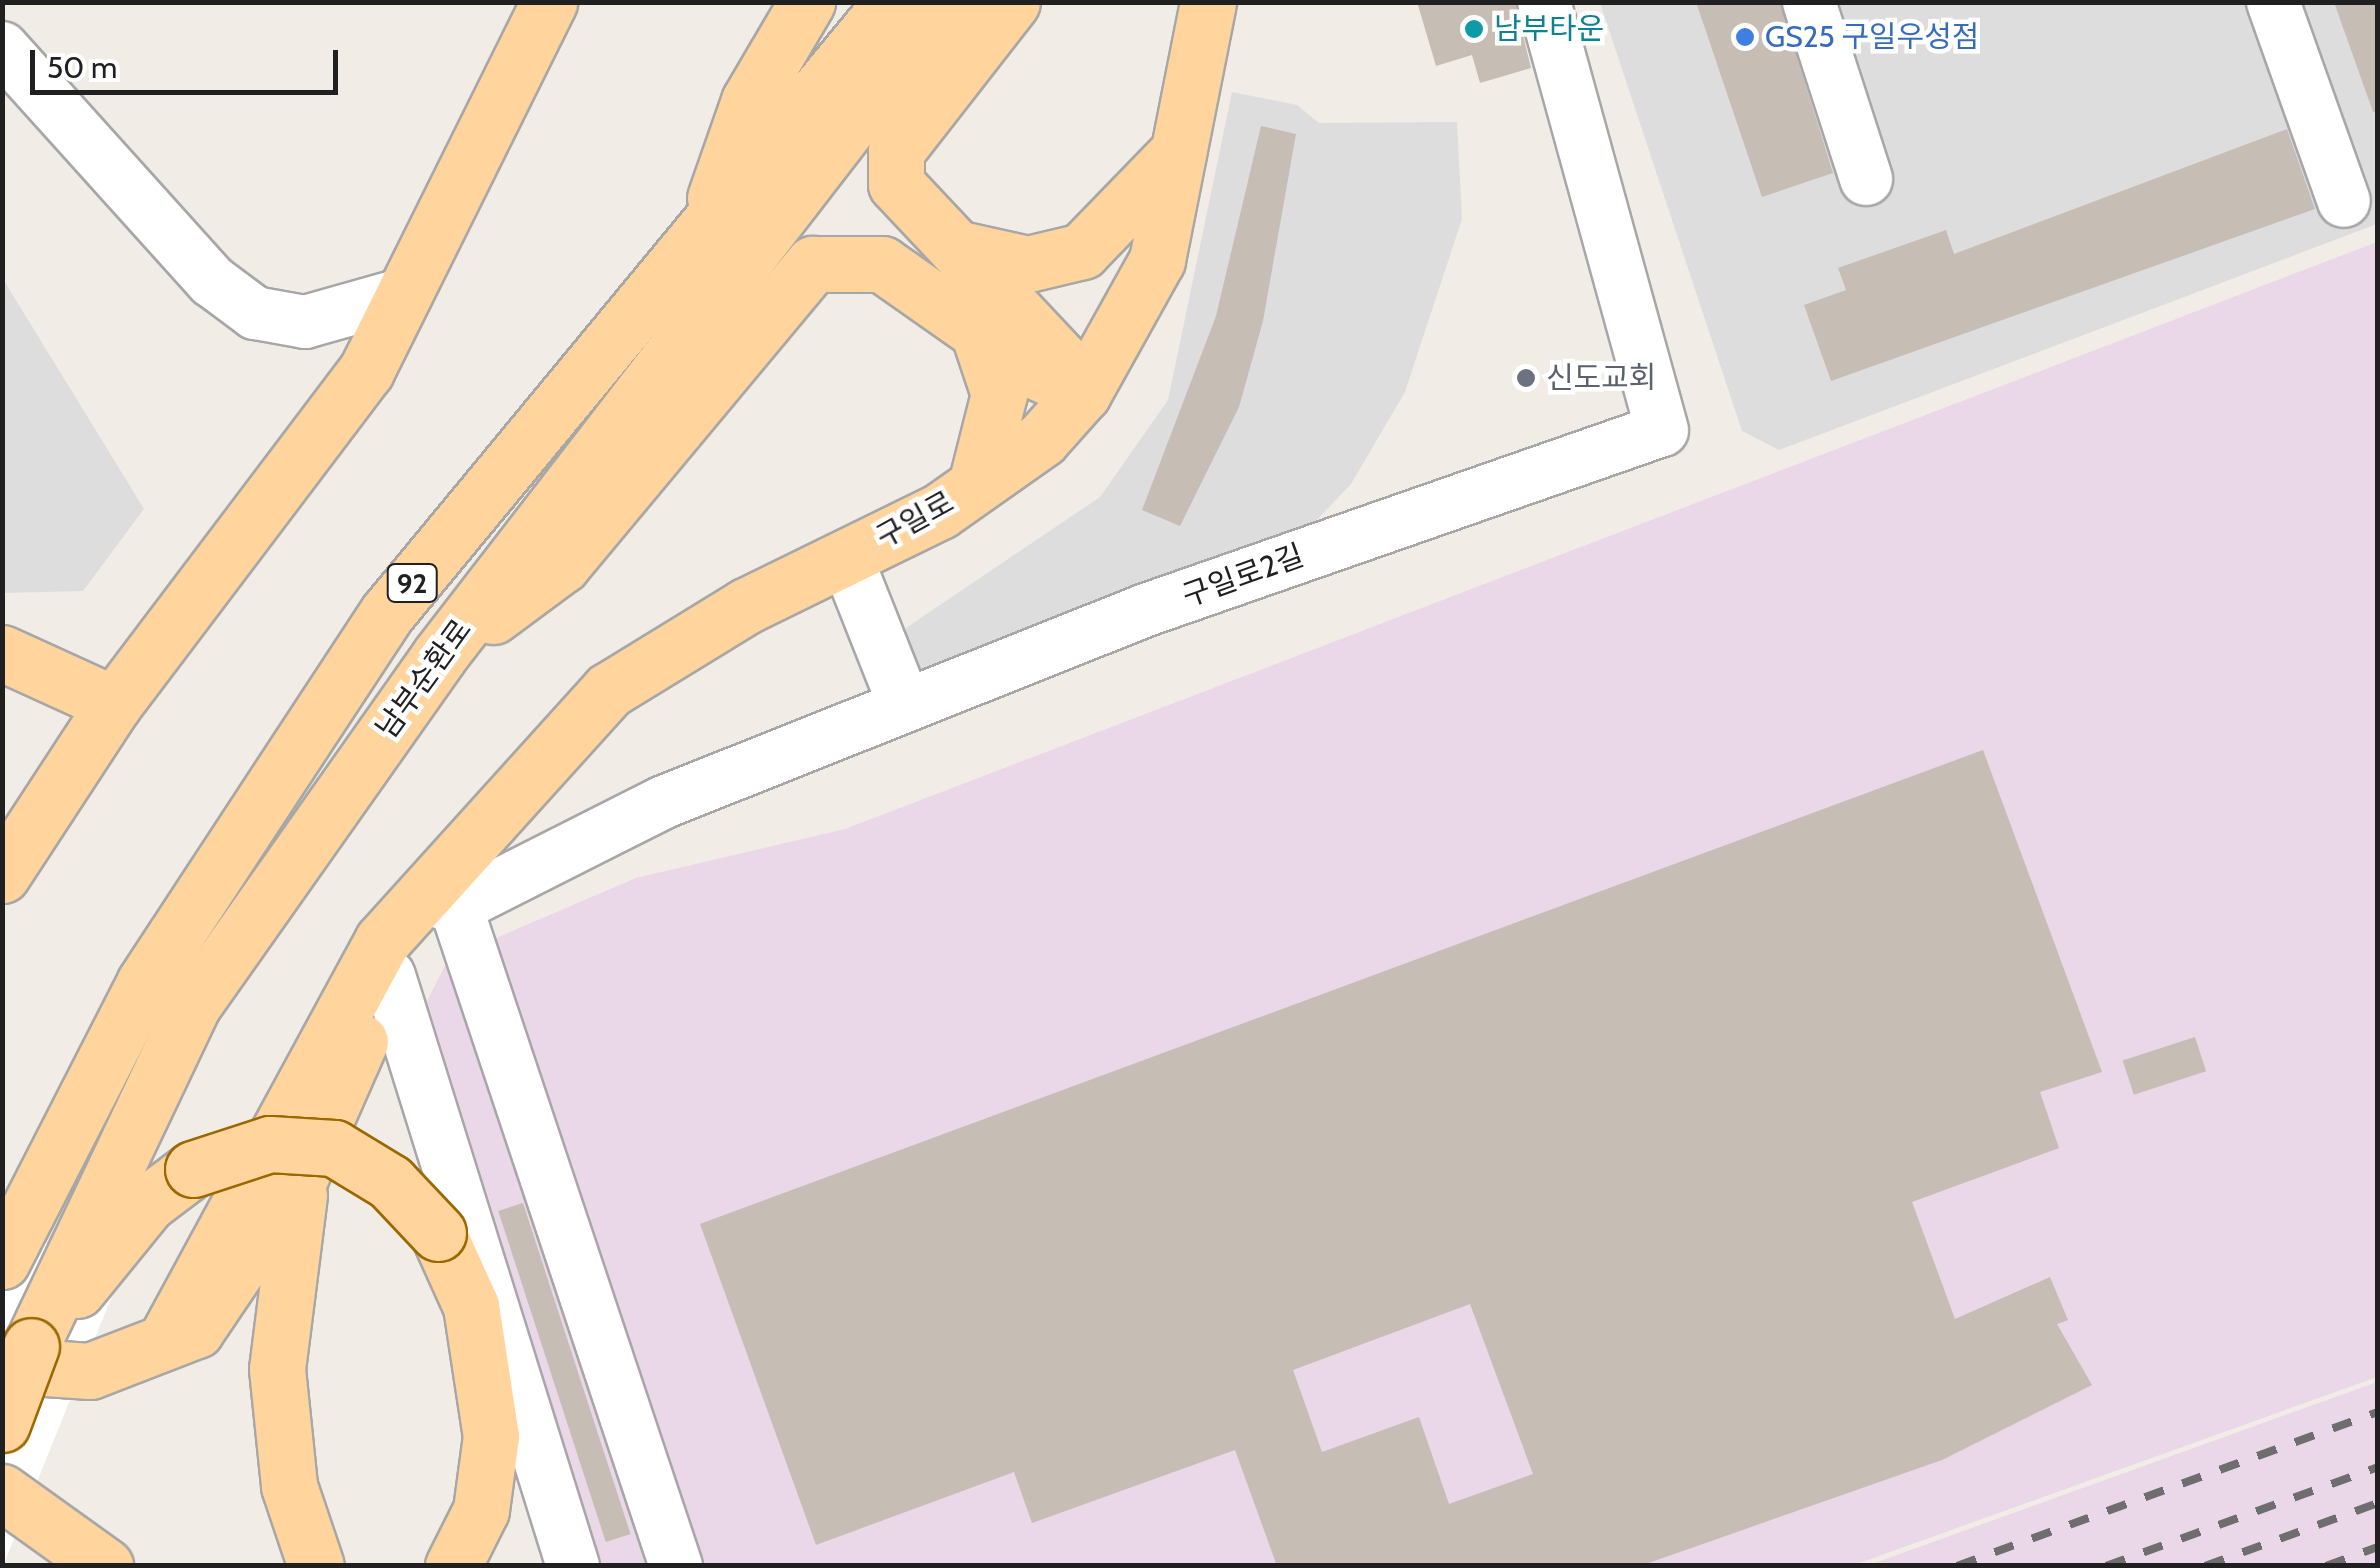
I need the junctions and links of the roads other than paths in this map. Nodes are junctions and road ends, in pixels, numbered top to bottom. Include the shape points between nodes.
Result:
1 (549, 2) edge
2 (807, 2) edge
3 (892, 2) edge
4 (955, 2) edge
5 (1012, 2) edge
6 (1208, 2) edge
7 (1544, 2) edge
8 (1809, 2) edge
9 (2273, 2) edge
10 (2, 48) edge
11 (1180, 149) junction
12 (1866, 179) dead end
13 (2344, 201) dead end
14 (701, 236) junction
15 (956, 248) junction
16 (404, 294) junction
17 (976, 326) junction
18 (1083, 393) junction
19 (976, 485) junction
20 (846, 557) junction
21 (2, 652) edge
22 (438, 656) junction
23 (114, 704) junction
24 (905, 706) junction
25 (2, 875) edge
26 (441, 902) junction
27 (389, 976) junction
28 (302, 1175) junction
29 (11, 1243) edge
30 (78, 1265) junction
31 (166, 1340) junction
32 (17, 1356) edge
33 (2, 1424) edge
34 (2, 1492) edge
35 (2, 1540) edge
36 (39, 1566) edge
37 (105, 1566) edge
38 (316, 1566) edge
39 (453, 1566) edge
40 (573, 1566) edge
41 (676, 1566) edge

1 - 16 main road
2 - 14 main road via 749,101
3 - 14 main road, 92
4 - 22 main road, 남부순환로 / 92 via 836,142
5 - 15 main road via 896,151 901,198
6 - 11 main road, 구일로
7 - 24 street, 구일로2길 via 1662,430 1146,610
8 - 12 street
9 - 13 street
10 - 16 street via 212,282 255,314 305,322
11 - 15 main road via 1082,251 1028,264
11 - 18 main road, 구일로 via 1158,260
14 - 29 main road, 92 via 388,612 144,983
15 - 18 main road via 1055,346
16 - 23 main road via 366,371
17 - 18 main road via 1033,370
17 - 19 main road via 999,394
17 - 22 main road via 882,264 813,264 562,565
18 - 19 main road, 구일로 via 1042,439
19 - 20 main road, 구일로
20 - 24 street
20 - 26 main road, 구일로 via 609,690
21 - 23 main road
22 - 30 main road, 남부순환로 / 92 via 193,1005
23 - 25 main road
24 - 26 street, 구일로2길 via 664,802
26 - 27 main road
26 - 31 main road via 382,941
26 - 41 street
27 - 28 main road
27 - 40 street
28 - 31 main road via 230,1291 196,1330
28 - 38 main road via 277,1369 289,1486
30 - 32 main road, 남부순환로 / 92
30 - 39 main road, bridge via 193,1169 270,1144 334,1148 390,1182 438,1233 471,1306 491,1436 480,1510
31 - 32 main road via 90,1371
32 - 33 main road, 남부순환로 / 92, bridge
34 - 37 main road
35 - 36 main road

